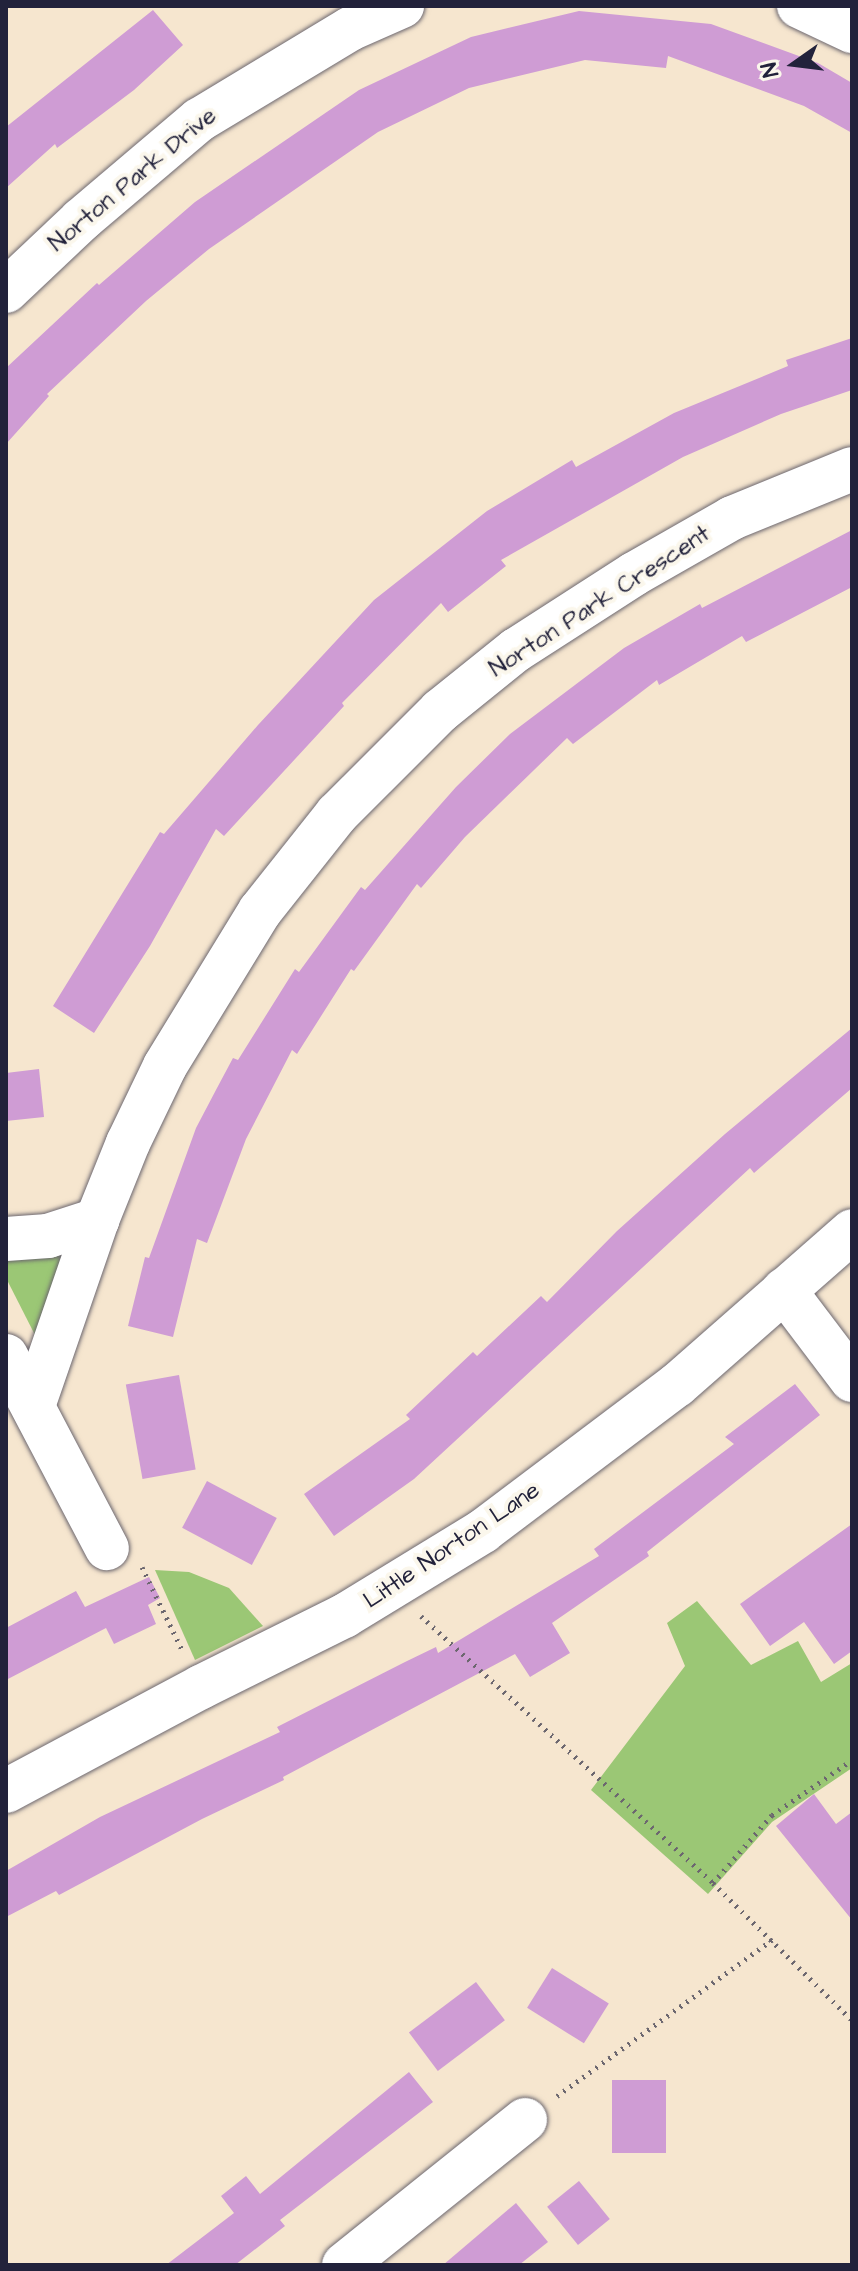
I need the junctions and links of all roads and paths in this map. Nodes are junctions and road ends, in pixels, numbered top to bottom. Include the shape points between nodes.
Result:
1 (402, 6) edge
2 (799, 6) edge
3 (351, 18) edge
4 (852, 31) edge
5 (6, 291) edge
6 (852, 469) edge
7 (97, 1220) junction
8 (852, 1231) edge
9 (6, 1239) edge
10 (784, 1290) junction
11 (6, 1356) edge
12 (852, 1380) edge
13 (33, 1406) junction
14 (107, 1548) joint
15 (391, 1589) junction
16 (201, 1687) junction
17 (852, 1760) edge
18 (6, 1791) edge
19 (713, 1883) junction
20 (773, 1939) junction
21 (852, 2020) edge
22 (525, 2120) joint
23 (344, 2265) edge

1 - 3 street, Norton Park Drive
2 - 4 street
3 - 5 street, Norton Park Drive via 199,120
6 - 7 street, Norton Park Crescent via 732,518 634,574 516,650 440,711 337,814 260,911 172,1053
7 - 9 street via 48,1236
7 - 13 street, Norton Park Crescent
8 - 10 street, Little Norton Lane
10 - 12 street
10 - 15 street, Little Norton Lane via 665,1394 483,1531
11 - 13 street
13 - 14 street
14 - 16 path via 140,1563
15 - 16 street, Little Norton Lane
15 - 19 path
16 - 18 street, Little Norton Lane
17 - 19 path via 772,1815
19 - 20 path
20 - 21 path
20 - 22 path
22 - 23 street

